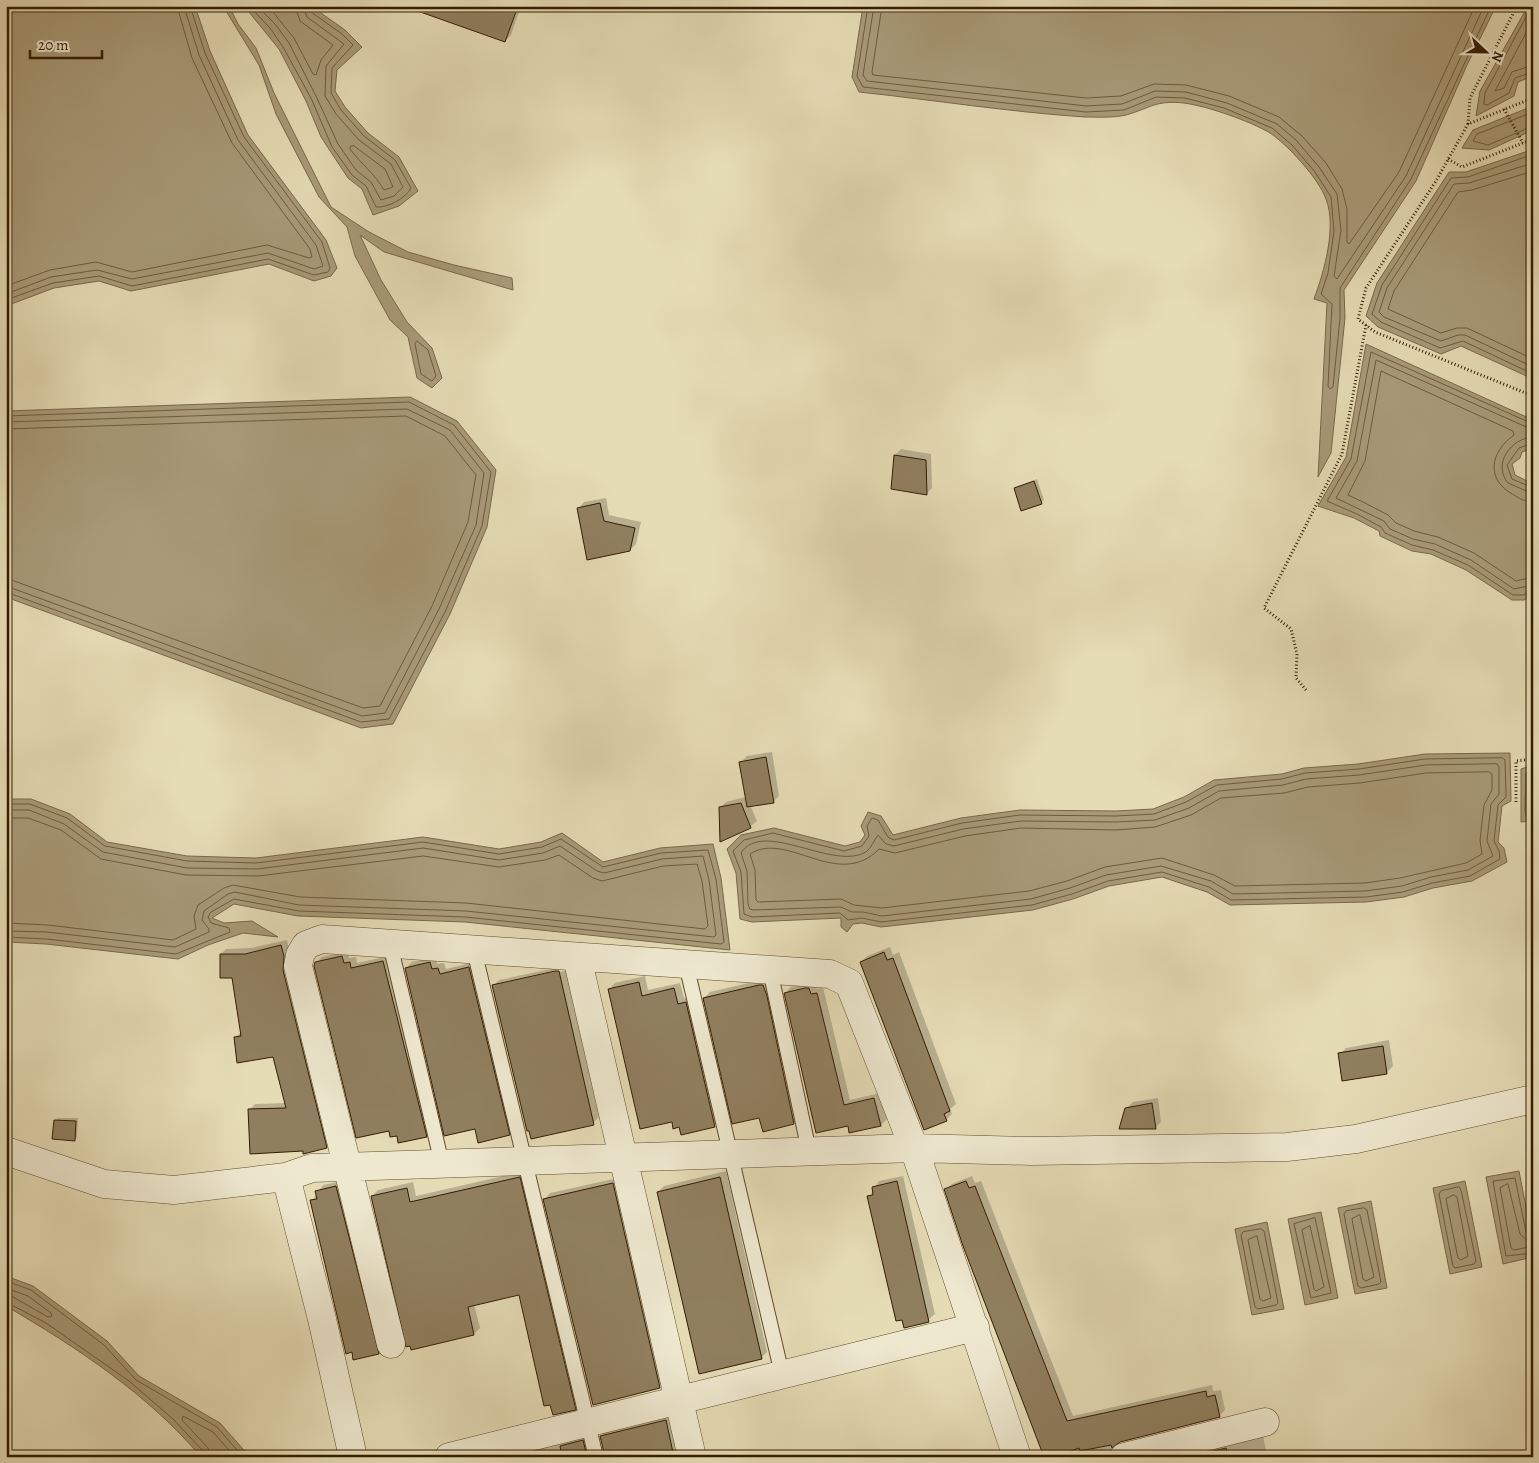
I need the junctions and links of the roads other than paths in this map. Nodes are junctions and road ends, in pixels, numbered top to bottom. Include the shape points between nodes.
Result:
1 (390, 944) junction
2 (474, 950) junction
3 (577, 957) junction
4 (686, 964) junction
5 (770, 970) junction
6 (1533, 1099) edge
7 (914, 1148) junction
8 (6, 1151) edge
9 (809, 1151) junction
10 (730, 1153) junction
11 (624, 1157) junction
12 (525, 1161) junction
13 (442, 1164) junction
14 (348, 1167) junction
15 (286, 1177) junction
16 (975, 1327) junction
17 (391, 1344) dead end
18 (782, 1374) junction
19 (679, 1400) junction
20 (588, 1422) junction
21 (1265, 1422) dead end
22 (509, 1450) edge
23 (353, 1457) edge
24 (449, 1457) edge
25 (596, 1457) edge
26 (692, 1457) edge
27 (1017, 1457) edge
28 (1124, 1457) edge

1 - 2 street
1 - 13 lane
1 - 14 street via 316,940 306,944 298,960
2 - 3 street
2 - 12 lane
3 - 4 street
3 - 11 street
4 - 5 street
4 - 10 lane
5 - 7 street via 830,974 849,983
5 - 9 lane
6 - 7 street via 1356,1140 1287,1148 1031,1151
7 - 9 street
7 - 16 street
8 - 15 street via 104,1184 174,1190
9 - 10 street
10 - 11 street
10 - 18 lane
11 - 12 street
11 - 19 street
12 - 13 street
12 - 20 lane
13 - 14 street
14 - 15 street via 312,1168
14 - 17 street
15 - 23 street
16 - 18 street
16 - 27 street
18 - 19 street
19 - 20 street
19 - 26 street
20 - 22 street
20 - 25 lane
21 - 28 street
22 - 24 street

